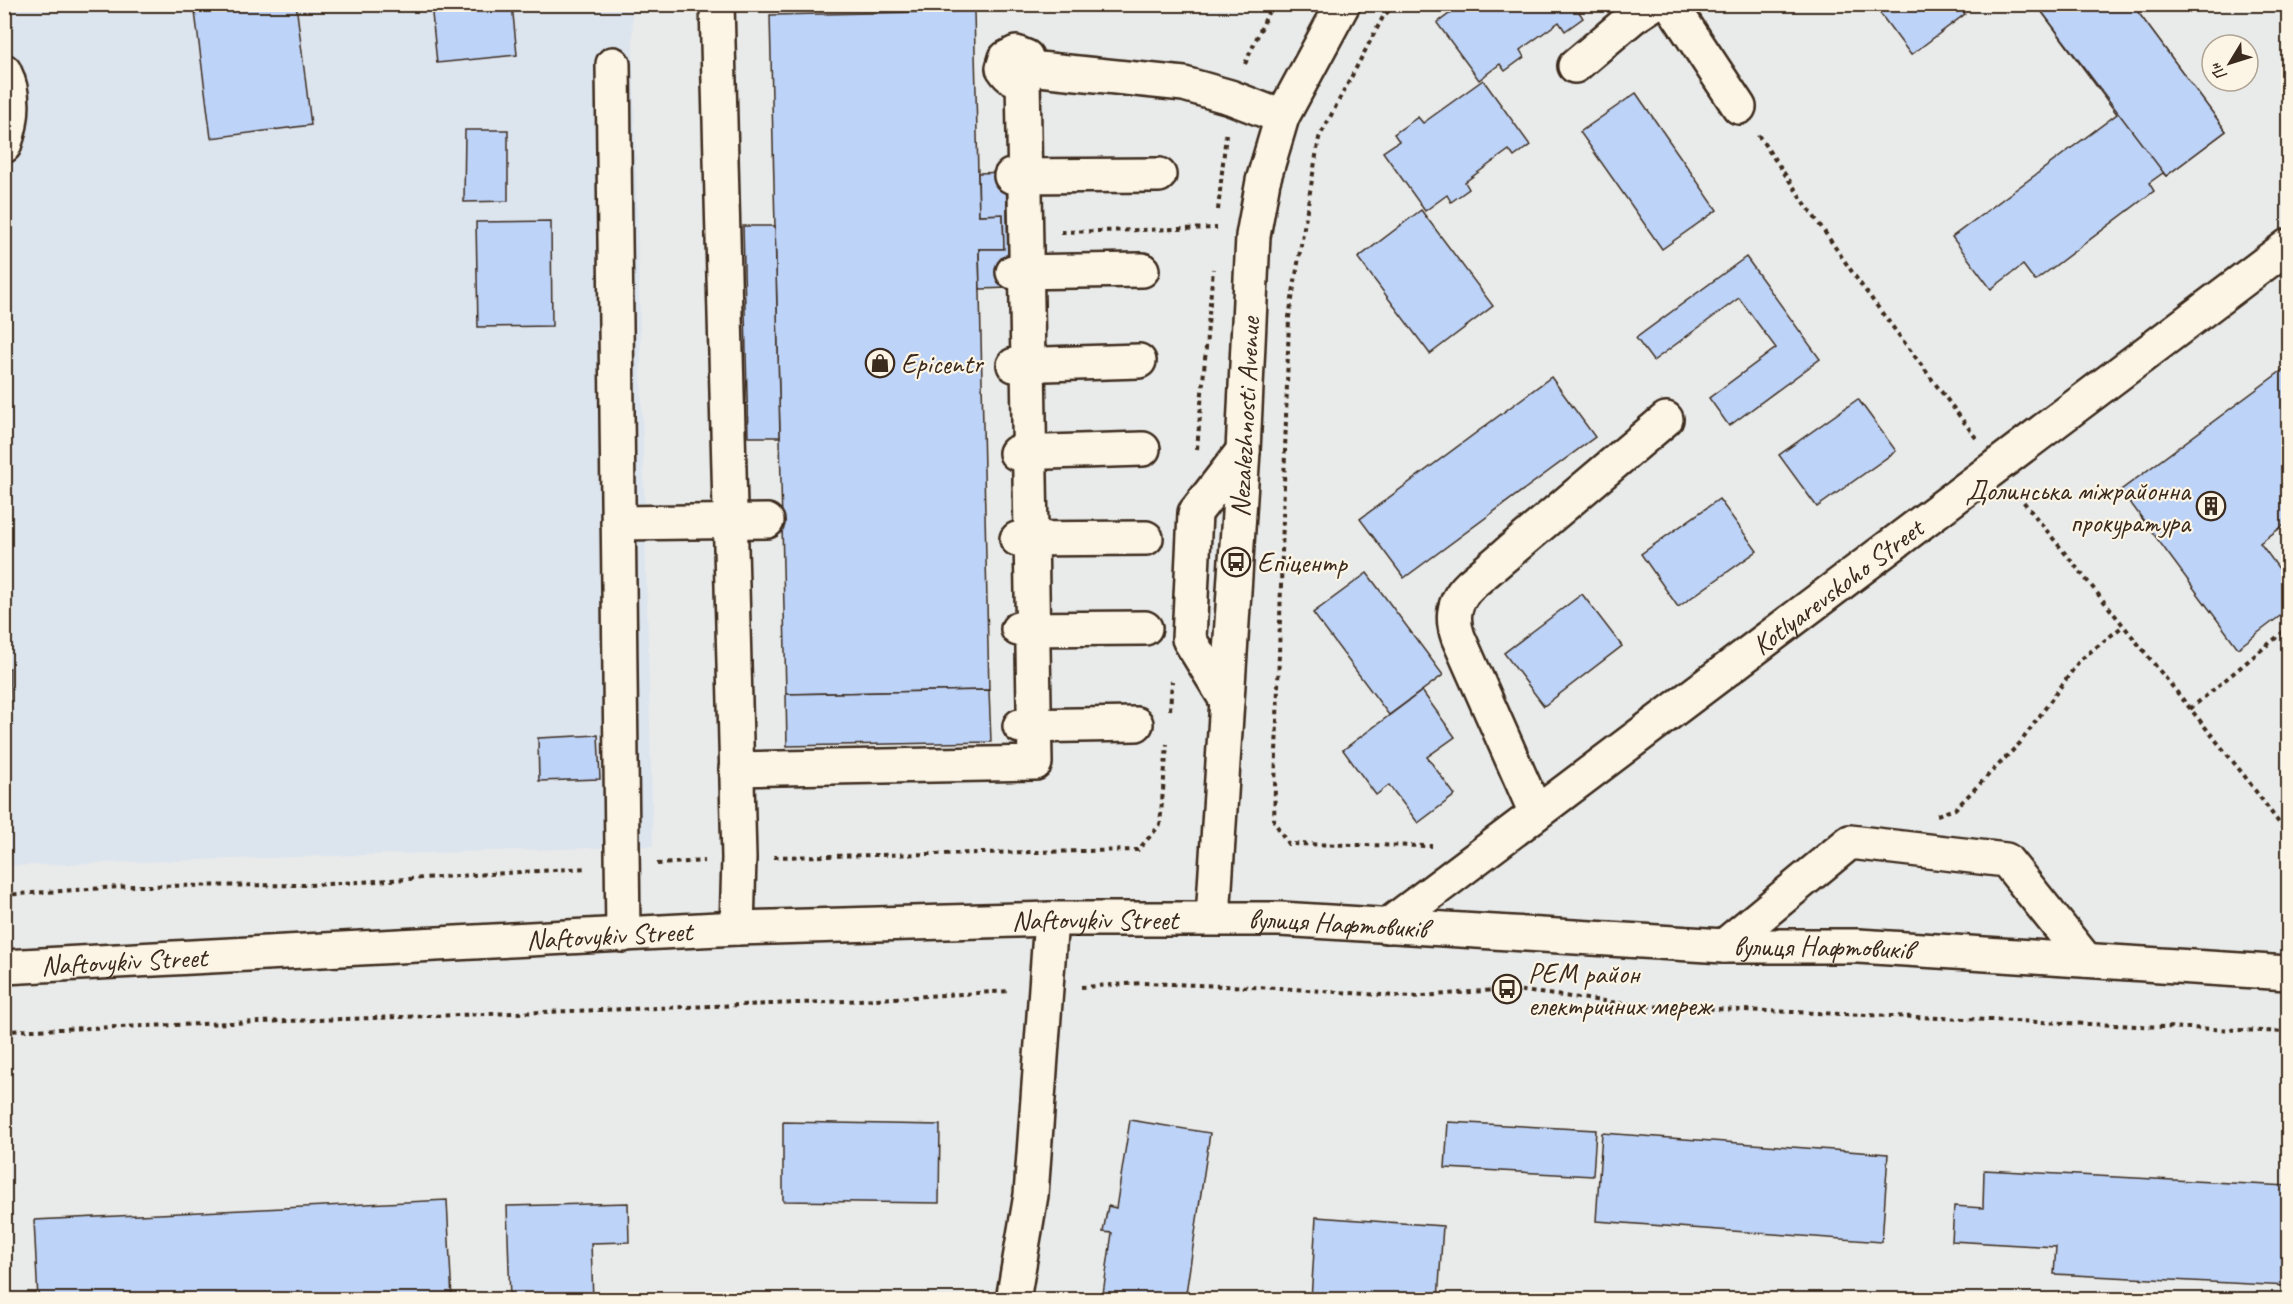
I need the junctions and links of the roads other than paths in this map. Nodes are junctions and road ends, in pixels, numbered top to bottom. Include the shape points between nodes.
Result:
1 (717, 4) edge
2 (1343, 4) edge
3 (1653, 4) edge
4 (1671, 4) edge
5 (613, 64) dead end
6 (1575, 66) dead end
7 (4, 71) edge
8 (1739, 107) dead end
9 (1282, 117) junction
10 (4, 146) edge
11 (1159, 175) dead end
12 (1018, 176) junction
13 (2289, 246) edge
14 (1142, 270) dead end
15 (1019, 272) junction
16 (1139, 361) dead end
17 (1021, 364) junction
18 (1666, 419) dead end
19 (1143, 449) dead end
20 (1243, 451) junction
21 (1022, 452) junction
22 (767, 521) dead end
23 (730, 522) junction
24 (618, 523) junction
25 (1146, 538) dead end
26 (1024, 539) junction
27 (1145, 628) dead end
28 (1025, 629) junction
29 (1227, 701) junction
30 (1136, 724) dead end
31 (1024, 742) junction
32 (736, 761) junction
33 (1536, 813) junction
34 (1213, 918) junction
35 (1051, 919) junction
36 (1387, 926) junction
37 (737, 928) junction
38 (623, 935) junction
39 (1724, 946) junction
40 (2086, 960) junction
41 (4, 967) edge
42 (2289, 973) edge
43 (1013, 1299) edge

1 - 23 street
2 - 9 street, Nezalezhnosti Avenue
3 - 6 street
4 - 8 street
5 - 24 street
7 - 10 street via 13,92 11,128
9 - 12 street via 1184,84 1020,74
9 - 20 street, Nezalezhnosti Avenue via 1263,181 1253,236
11 - 12 street
12 - 15 street
12 - 15 street via 1026,232
13 - 33 street, Kotlyarevskoho Street
14 - 15 street
15 - 17 street
16 - 17 street
17 - 21 street
18 - 33 street via 1463,591 1454,609 1458,637
19 - 21 street
20 - 29 street, Nezalezhnosti Avenue
20 - 29 street via 1195,513 1189,639
21 - 26 street
22 - 23 street
23 - 24 street
23 - 32 street
24 - 38 street
25 - 26 street
26 - 28 street
27 - 28 street
28 - 31 street
29 - 34 street, Nezalezhnosti Avenue
30 - 31 street
31 - 32 street
32 - 37 street
33 - 36 street, Kotlyarevskoho Street
34 - 35 street, Naftovykiv Street
34 - 36 street, вулиця Нафтовиків via 1280,918
35 - 37 street, Naftovykiv Street
35 - 43 street via 1031,1195
36 - 39 street, вулиця Нафтовиків
37 - 38 street, Naftovykiv Street
38 - 41 street, Naftovykiv Street
39 - 40 street, вулиця Нафтовиків via 1858,946
39 - 40 street via 1850,842 2006,860
40 - 42 street, вулиця Нафтовиків

